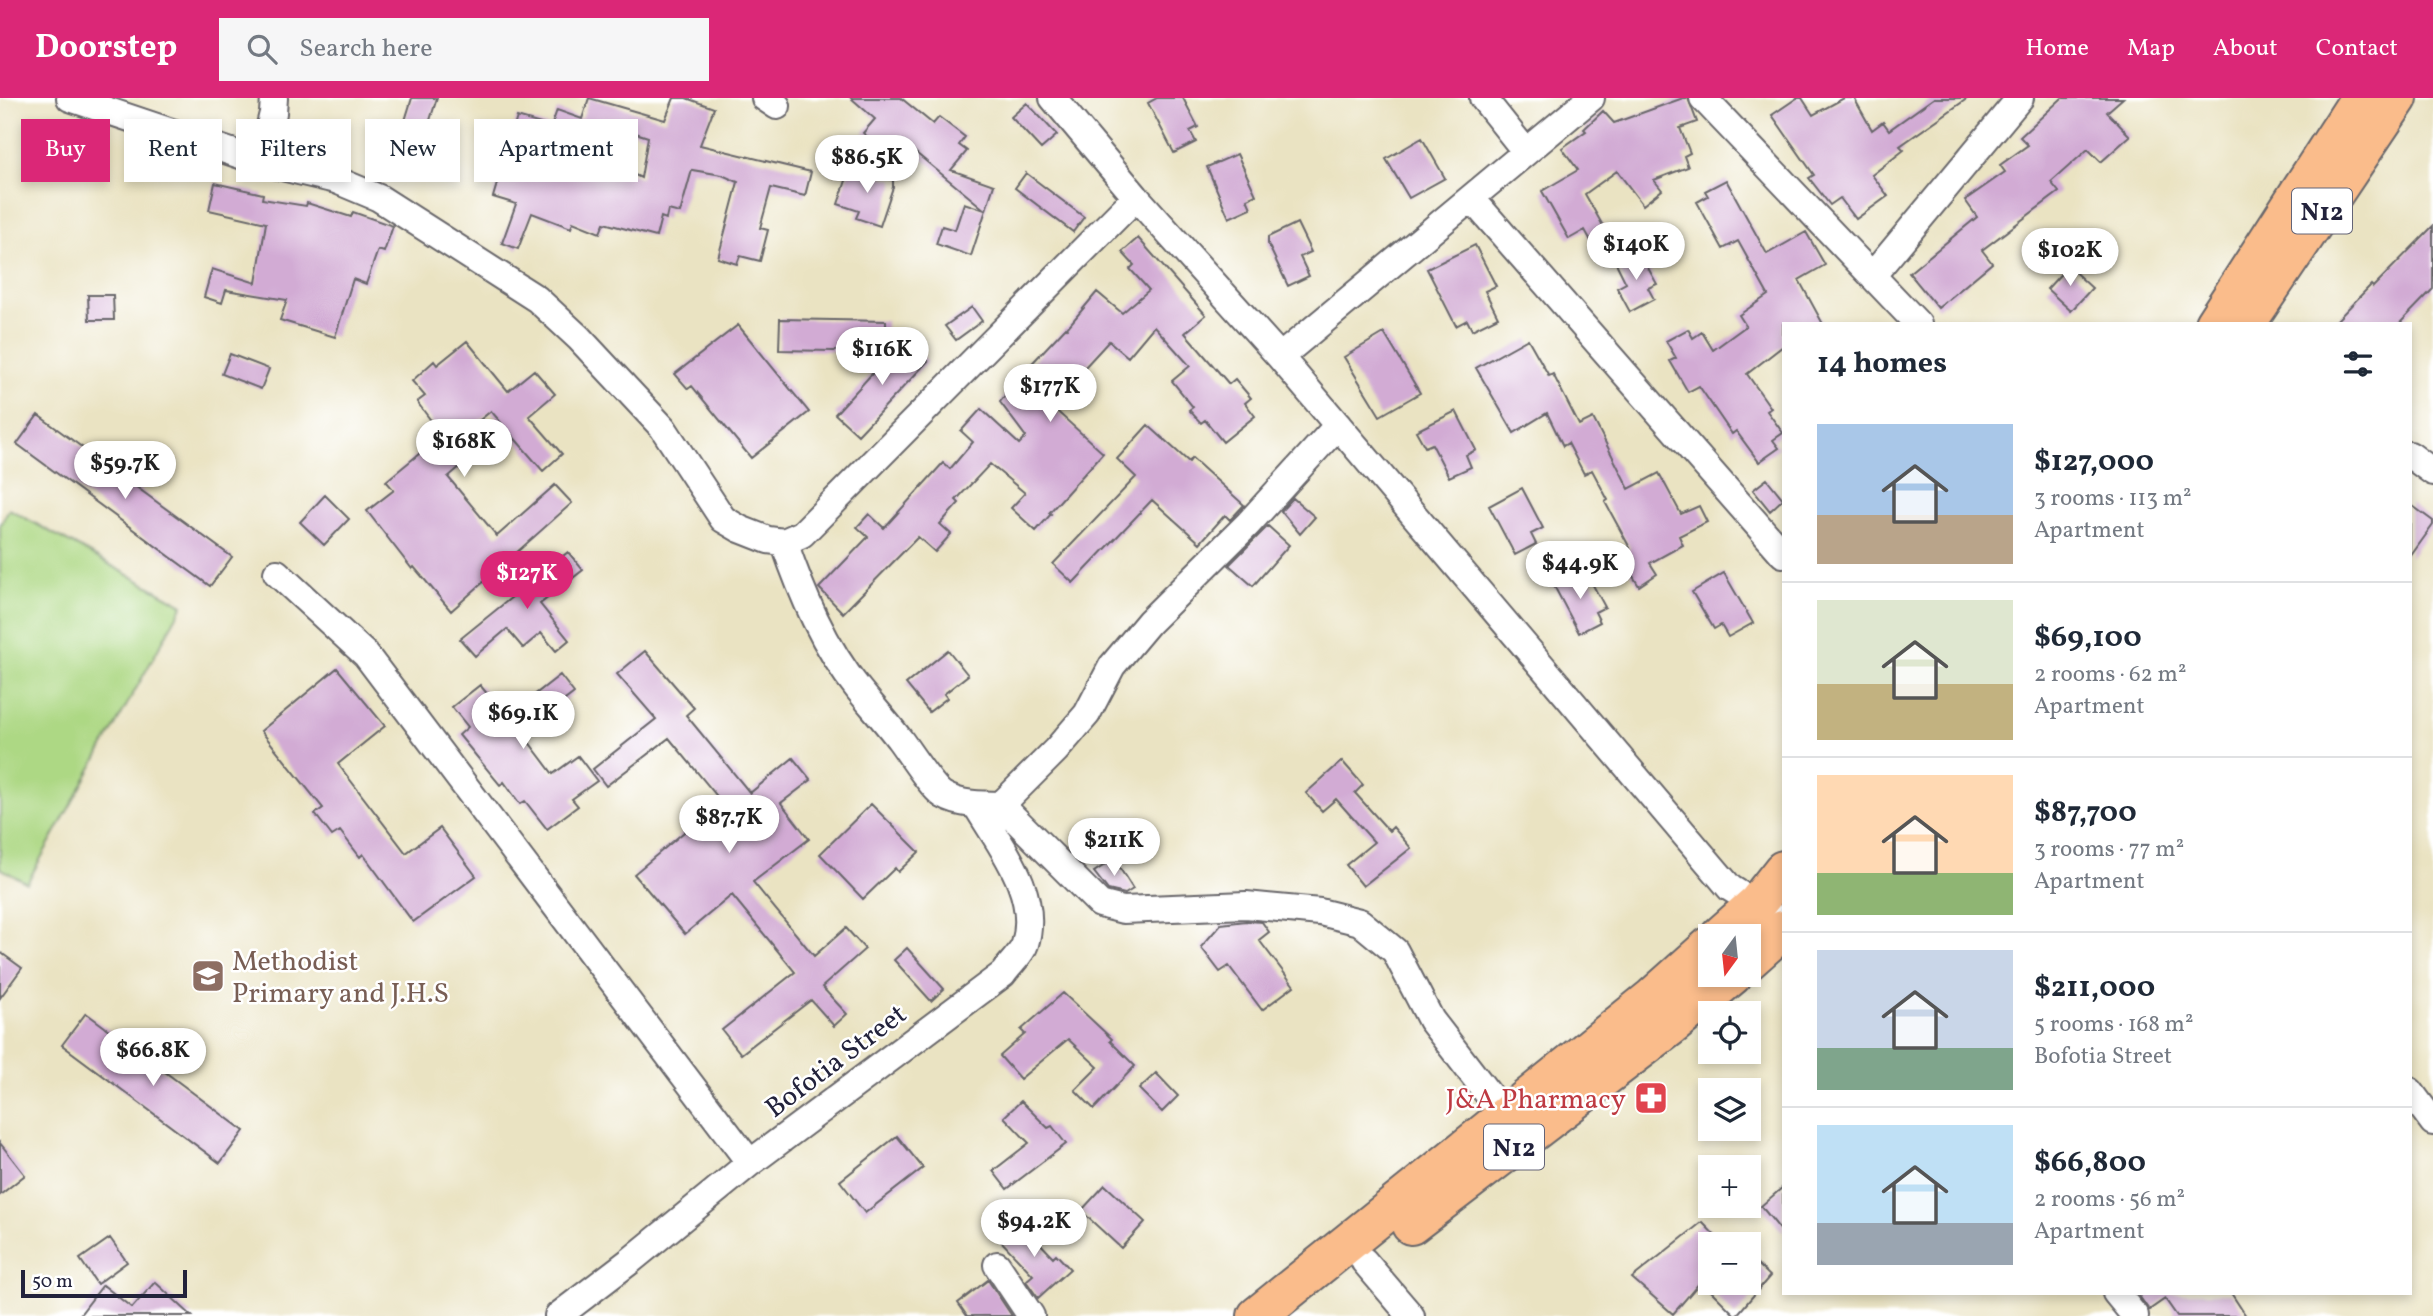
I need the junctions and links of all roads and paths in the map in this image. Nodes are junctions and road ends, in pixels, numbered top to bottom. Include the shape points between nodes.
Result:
1 (71, 98) edge
2 (274, 98) edge
3 (1053, 98) edge
4 (1483, 98) edge
5 (1591, 98) edge
6 (1703, 98) edge
7 (2020, 98) edge
8 (2360, 98) edge
9 (2398, 98) edge
10 (272, 119) edge
11 (1526, 152) junction
12 (236, 154) edge
13 (342, 182) edge
14 (1136, 197) junction
15 (1471, 198) junction
16 (1872, 276) junction
17 (1916, 322) edge
18 (2215, 322) edge
19 (2247, 322) edge
20 (1280, 357) junction
21 (1338, 425) junction
22 (2412, 456) edge
23 (2433, 472) edge
24 (784, 542) junction
25 (1782, 553) edge
26 (277, 573) dead end
27 (989, 805) junction
28 (1782, 873) edge
29 (1770, 913) edge
30 (1746, 924) edge
31 (1782, 931) edge
32 (1761, 949) edge
33 (1698, 957) edge
34 (1719, 987) edge
35 (2412, 1094) edge
36 (1505, 1116) junction
37 (2433, 1122) edge
38 (750, 1163) junction
39 (1364, 1261) junction
40 (998, 1265) dead end
41 (2118, 1295) edge
42 (558, 1316) edge
43 (1031, 1316) edge
44 (1257, 1316) edge
45 (1293, 1316) edge
46 (1411, 1316) edge
47 (2135, 1316) edge

1 - 12 street
2 - 10 street
3 - 14 street
4 - 11 street
5 - 11 street
6 - 16 street
7 - 16 street
8 - 18 highway, N12
9 - 19 highway, N12
11 - 15 street
13 - 24 street via 379,198 537,299 663,428 723,519 768,540
14 - 20 street
14 - 24 street via 802,534
15 - 20 street
15 - 25 street
16 - 17 street
20 - 21 street
21 - 27 street via 1248,524 1149,622 1112,666 1087,714 1056,750
21 - 29 street via 1730,888
22 - 23 street
24 - 27 street via 814,618 860,691 942,794
26 - 38 street via 366,655
27 - 36 street via 1100,904 1123,909 1246,905 1320,912 1360,922 1395,951 1431,1020
27 - 38 street, Bofotia Street via 1024,893 1025,946 1003,974
28 - 29 highway
29 - 30 highway
31 - 32 highway
33 - 36 highway, N12
34 - 39 highway, N12
35 - 37 street
36 - 44 highway, N12
38 - 42 street, Bofotia Street
39 - 45 highway, N12
39 - 46 street
40 - 43 street
41 - 47 street

